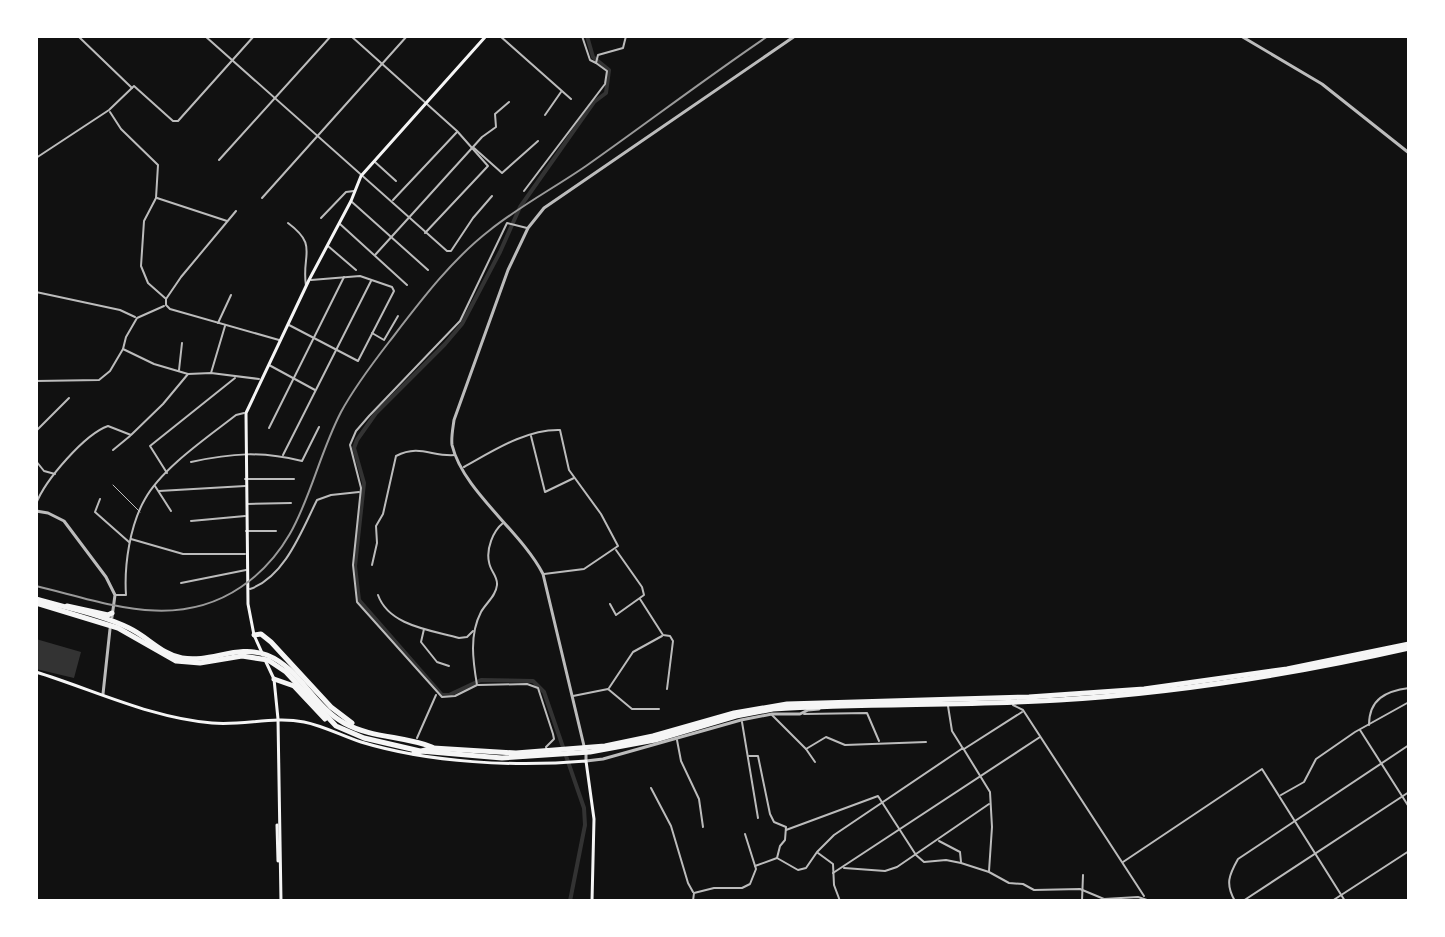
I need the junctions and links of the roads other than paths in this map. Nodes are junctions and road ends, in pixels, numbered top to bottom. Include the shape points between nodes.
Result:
1 (78, 36) edge
2 (205, 36) edge
3 (254, 36) edge
4 (331, 36) edge
5 (351, 36) edge
6 (407, 36) edge
7 (486, 36) edge
8 (500, 36) edge
9 (582, 36) edge
10 (626, 36) edge
11 (795, 36) edge
12 (1241, 36) edge
13 (232, 61) junction
14 (596, 61) junction
15 (383, 63) junction
16 (134, 87) junction
17 (562, 91) junction
18 (275, 98) junction
19 (571, 99) dead end
20 (425, 102) junction
21 (509, 102) dead end
22 (109, 110) junction
23 (545, 115) dead end
24 (457, 131) junction
25 (317, 137) junction
26 (538, 141) dead end
27 (472, 148) junction
28 (1409, 153) edge
29 (36, 158) edge
30 (219, 160) dead end
31 (375, 161) junction
32 (361, 176) junction
33 (396, 181) dead end
34 (355, 191) junction
35 (524, 191) dead end
36 (492, 196) dead end
37 (156, 198) junction
38 (262, 198) dead end
39 (351, 201) junction
40 (391, 202) junction
41 (236, 211) dead end
42 (321, 218) dead end
43 (408, 218) junction
44 (228, 221) junction
45 (288, 223) dead end
46 (339, 223) junction
47 (528, 228) junction
48 (425, 233) junction
49 (392, 238) junction
50 (327, 245) junction
51 (375, 255) junction
52 (356, 270) dead end
53 (428, 270) dead end
54 (345, 276) junction
55 (309, 280) junction
56 (372, 280) junction
57 (407, 285) dead end
58 (307, 286) junction
59 (36, 292) edge
60 (231, 295) dead end
61 (166, 299) junction
62 (166, 305) junction
63 (398, 316) dead end
64 (137, 318) junction
65 (218, 323) junction
66 (226, 325) junction
67 (288, 325) junction
68 (371, 333) junction
69 (314, 339) junction
70 (280, 340) junction
71 (182, 343) dead end
72 (123, 349) junction
73 (335, 351) junction
74 (268, 364) junction
75 (179, 371) junction
76 (211, 373) junction
77 (188, 374) junction
78 (236, 377) junction
79 (260, 379) junction
80 (293, 379) junction
81 (36, 381) edge
82 (315, 390) junction
83 (69, 398) dead end
84 (246, 413) junction
85 (319, 427) dead end
86 (269, 428) dead end
87 (36, 431) edge
88 (531, 434) junction
89 (131, 435) junction
90 (113, 450) dead end
91 (244, 453) junction
92 (283, 455) junction
93 (456, 455) junction
94 (36, 461) edge
95 (191, 462) dead end
96 (463, 467) junction
97 (167, 473) junction
98 (56, 474) junction
99 (575, 478) junction
100 (245, 479) junction
101 (294, 479) dead end
102 (113, 485) dead end
103 (155, 486) junction
104 (245, 486) junction
105 (159, 491) junction
106 (360, 492) junction
107 (100, 499) dead end
108 (291, 503) dead end
109 (36, 504) edge
110 (246, 504) junction
111 (36, 511) edge
112 (171, 511) dead end
113 (140, 512) junction
114 (245, 516) junction
115 (191, 521) dead end
116 (503, 523) junction
117 (246, 531) junction
118 (276, 531) dead end
119 (130, 541) junction
120 (615, 549) junction
121 (246, 554) junction
122 (372, 565) dead end
123 (247, 570) junction
124 (543, 574) junction
125 (181, 583) dead end
126 (248, 590) junction
127 (115, 595) junction
128 (378, 595) dead end
129 (640, 599) junction
130 (36, 601) edge
131 (610, 604) dead end
132 (63, 607) junction
133 (112, 615) joint
134 (425, 628) junction
135 (110, 629) dead end
136 (474, 631) junction
137 (254, 635) junction
138 (663, 635) junction
139 (1409, 646) edge
140 (253, 654) junction
141 (280, 664) junction
142 (449, 666) dead end
143 (36, 672) edge
144 (274, 679) junction
145 (476, 682) junction
146 (1409, 688) edge
147 (608, 689) junction
148 (667, 689) dead end
149 (437, 693) junction
150 (103, 694) junction
151 (572, 697) junction
152 (1039, 701) junction
153 (1409, 702) edge
154 (1002, 703) junction
155 (948, 704) junction
156 (828, 707) junction
157 (659, 709) dead end
158 (778, 709) junction
159 (1023, 711) junction
160 (772, 714) junction
161 (800, 714) junction
162 (278, 719) junction
163 (741, 720) junction
164 (336, 726) junction
165 (1369, 726) junction
166 (1359, 729) junction
167 (360, 730) junction
168 (1040, 737) junction
169 (417, 738) dead end
170 (677, 739) junction
171 (636, 742) junction
172 (880, 742) junction
173 (926, 742) dead end
174 (1409, 745) edge
175 (433, 748) junction
176 (963, 748) junction
177 (806, 749) junction
178 (414, 751) junction
179 (539, 754) junction
180 (749, 756) junction
181 (586, 761) junction
182 (815, 762) dead end
183 (548, 764) junction
184 (1381, 764) junction
185 (980, 774) junction
186 (651, 788) dead end
187 (1409, 792) edge
188 (1280, 795) junction
189 (1403, 797) junction
190 (883, 802) junction
191 (990, 803) junction
192 (1409, 807) edge
193 (758, 818) dead end
194 (1294, 821) junction
195 (703, 827) dead end
196 (899, 828) junction
197 (786, 830) junction
198 (745, 834) dead end
199 (937, 840) junction
200 (1409, 851) edge
201 (817, 852) junction
202 (1317, 853) junction
203 (916, 855) junction
204 (777, 858) junction
205 (1123, 862) junction
206 (961, 863) junction
207 (755, 866) junction
208 (841, 868) junction
209 (989, 872) junction
210 (833, 873) junction
211 (1083, 875) dead end
212 (1082, 890) junction
213 (694, 893) junction
214 (1340, 895) junction
215 (1144, 898) junction
216 (280, 901) edge
217 (592, 901) edge
218 (693, 901) edge
219 (840, 901) edge
220 (918, 901) edge
221 (937, 901) edge
222 (1082, 901) edge
223 (1150, 901) edge
224 (1235, 901) edge
225 (1243, 901) edge
226 (1332, 901) edge
227 (1345, 901) edge

1 - 16 street
2 - 13 street
3 - 13 street
4 - 18 street
5 - 15 street
6 - 15 street
7 - 20 main road
8 - 17 street
9 - 14 street via 590,60
10 - 14 street via 623,48
11 - 47 street via 544,208
12 - 28 street via 1322,84
13 - 16 street via 175,122
13 - 18 street
14 - 35 street via 607,71 605,84
15 - 20 street
15 - 25 street
16 - 22 street
17 - 19 street
17 - 23 street
18 - 25 street
18 - 30 street
20 - 24 street
20 - 31 main road
21 - 27 street via 495,114 496,127
22 - 29 street
22 - 37 street via 158,165
24 - 27 street
24 - 40 street
25 - 32 street
25 - 38 street
26 - 27 street via 502,173
27 - 43 street
27 - 48 street via 488,169
31 - 32 main road
31 - 33 street
32 - 34 main road
32 - 40 street
34 - 39 main road
34 - 42 street via 346,192
36 - 48 street via 451,251
37 - 44 street
37 - 61 street via 144,221 141,266 148,283
39 - 46 main road
39 - 49 street
40 - 43 street
41 - 44 street
43 - 48 street
43 - 49 street
44 - 61 street
45 - 58 street via 307,242
46 - 50 main road
46 - 51 street
47 - 93 street via 454,420
47 - 106 street via 507,223 460,321 351,440
49 - 51 street
49 - 53 street
50 - 52 street
50 - 55 main road
51 - 57 street
54 - 55 street
54 - 56 street
54 - 69 street
55 - 58 main road
56 - 68 street via 394,291
56 - 73 street
58 - 67 main road
59 - 64 street
60 - 65 street
61 - 62 street
62 - 64 street
62 - 65 street
63 - 68 street via 384,340
64 - 72 street
65 - 66 street
66 - 70 street
66 - 76 street
67 - 69 street
67 - 70 main road
68 - 73 street via 358,361
69 - 73 street
69 - 80 street
70 - 74 main road
71 - 75 street
72 - 75 street
72 - 81 street via 99,380
73 - 82 street
74 - 79 main road
74 - 80 street
75 - 77 street
76 - 77 street
76 - 78 street
77 - 89 street
78 - 79 street
78 - 97 street via 150,446
79 - 84 main road
80 - 82 street
80 - 86 street
82 - 92 street
83 - 87 street
84 - 91 main road
84 - 97 street via 236,415
85 - 92 street via 303,460
88 - 96 street
88 - 99 street via 560,430
88 - 99 street via 545,492
89 - 90 street
89 - 98 street via 108,426 95,431
91 - 92 street
91 - 95 street
91 - 100 main road
93 - 96 street
93 - 122 street via 408,450 396,456 376,526
94 - 98 street via 44,471
96 - 116 street
97 - 103 street
98 - 109 street
99 - 120 street via 601,514
100 - 101 street
100 - 104 main road
102 - 113 lane
103 - 105 street
103 - 113 street
104 - 105 street
104 - 110 main road
105 - 112 street
106 - 126 street via 317,500 286,557 268,579
106 - 149 street via 353,565 358,607
107 - 119 street via 95,512
108 - 110 street
110 - 114 main road
111 - 127 street via 64,521
113 - 119 street
114 - 115 street
114 - 117 main road
116 - 124 street
116 - 136 street via 492,536 489,562 495,593
117 - 118 street
117 - 121 main road
119 - 121 street via 183,554
119 - 127 street via 126,595
120 - 124 street via 584,569
120 - 129 street via 642,587
121 - 123 main road
123 - 125 street
123 - 126 main road
124 - 151 street
126 - 137 main road
127 - 133 street
128 - 134 street via 396,619
129 - 131 street via 616,615
129 - 138 street
130 - 132 highway
130 - 140 highway via 123,630 176,661 200,663
132 - 133 highway
132 - 140 highway via 124,626 175,656
134 - 136 street via 459,638
134 - 142 street via 421,642 437,662
135 - 150 street
136 - 145 street
137 - 144 main road
137 - 167 highway via 261,634 282,652
138 - 147 street via 633,652
138 - 148 street via 673,641
139 - 152 highway via 1255,678
139 - 171 highway via 1144,689 764,707
140 - 141 highway
141 - 164 highway
141 - 167 highway via 327,711
143 - 150 main road
144 - 162 main road
144 - 164 highway via 294,686
145 - 149 street via 455,696
145 - 183 street via 538,688 554,739 546,747
146 - 165 street via 1381,696 1369,711
147 - 151 street
147 - 157 street via 632,709
149 - 169 street
150 - 162 main road via 153,712 216,724
151 - 181 street
152 - 154 highway
152 - 159 street
153 - 165 street
154 - 155 highway
154 - 159 street
155 - 156 highway
155 - 176 street via 952,731
156 - 158 highway
156 - 161 street
158 - 161 street
158 - 171 highway
159 - 168 street
159 - 176 street
160 - 161 street
160 - 163 street
160 - 177 street
161 - 172 street via 867,713
162 - 178 main road
162 - 216 main road
163 - 170 street
163 - 180 street
164 - 178 highway
165 - 166 street
166 - 184 street
166 - 188 street via 1316,759 1304,782
167 - 175 highway
168 - 185 street
168 - 205 street
170 - 181 street
170 - 195 street via 699,799
171 - 179 highway via 590,752
172 - 173 street
172 - 177 street via 845,745 826,737
174 - 184 street
175 - 178 highway
175 - 179 highway
176 - 185 street
176 - 190 street
177 - 182 street
178 - 179 highway via 502,758
178 - 183 main road
180 - 193 street
180 - 197 street via 758,756 770,814
181 - 183 main road
181 - 217 main road via 594,819
184 - 189 street
184 - 194 street
185 - 191 street
185 - 196 street
186 - 213 street via 671,826
187 - 189 street
188 - 194 street
188 - 205 street via 1262,769
189 - 192 street
189 - 202 street
190 - 196 street
190 - 197 street via 878,796
190 - 201 street
191 - 199 street
191 - 209 street
194 - 202 street
194 - 224 street via 1238,859 1228,882
196 - 203 street
196 - 208 street
197 - 204 street
198 - 207 street
199 - 203 street
199 - 206 street via 960,852
200 - 214 street
201 - 204 street via 806,868 798,870
201 - 210 street via 833,864
202 - 214 street
202 - 225 street
203 - 206 street via 924,862
203 - 208 street via 885,871
204 - 207 street
205 - 215 street
206 - 209 street
207 - 213 street via 748,886
208 - 210 street
209 - 212 street via 1030,890
210 - 219 street
211 - 212 street
212 - 215 street via 1104,899
212 - 222 street
213 - 218 street
214 - 226 street
214 - 227 street
215 - 223 street
220 - 221 street

